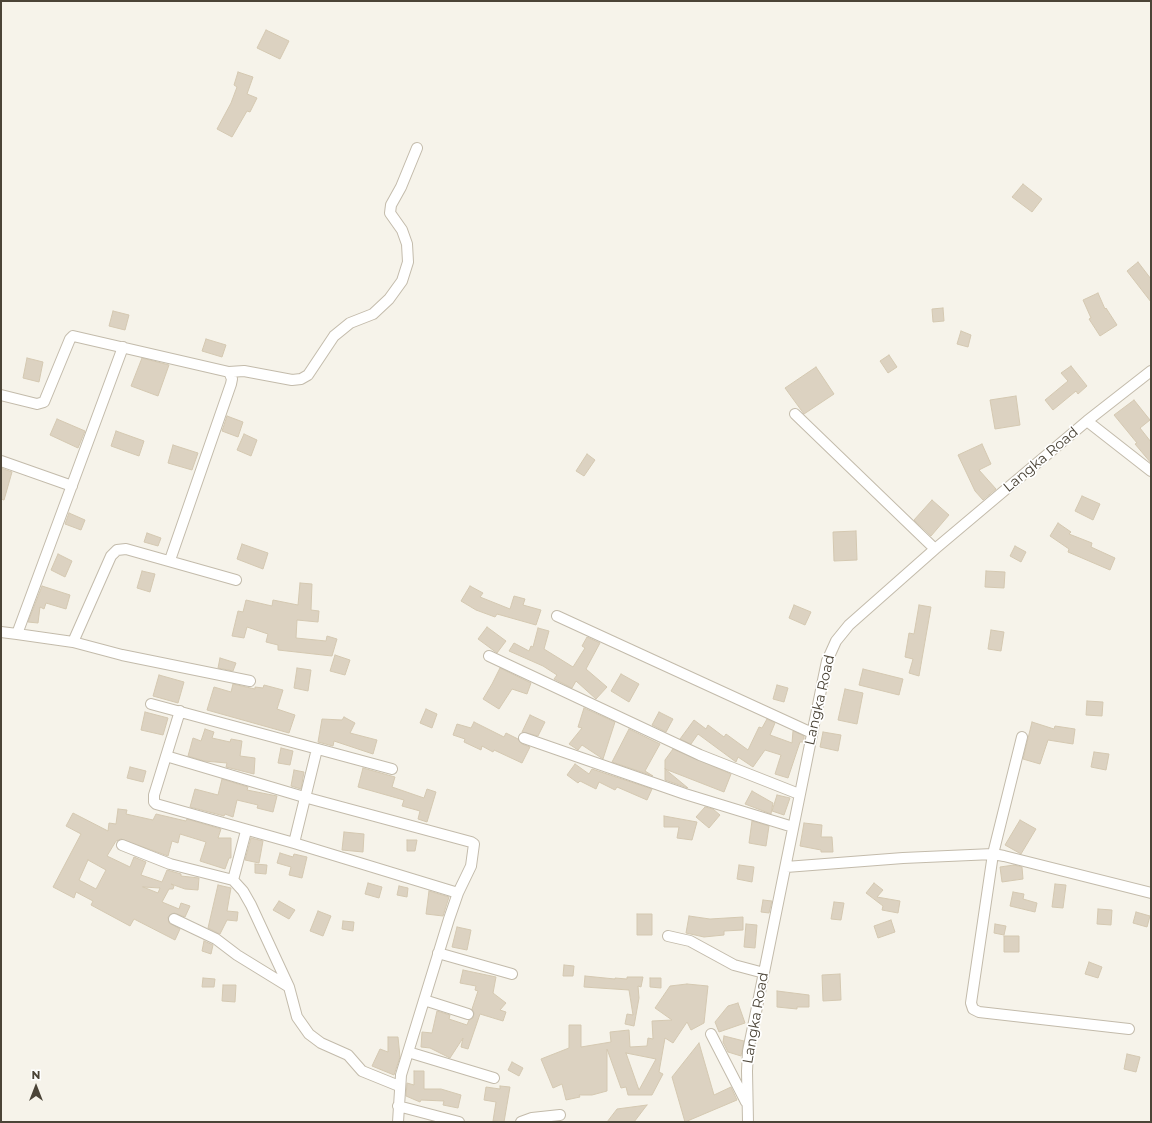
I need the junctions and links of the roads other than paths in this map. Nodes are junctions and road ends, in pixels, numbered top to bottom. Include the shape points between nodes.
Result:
1 (417, 148) dead end
2 (123, 346) junction
3 (1151, 371) edge
4 (229, 372) junction
5 (1, 395) edge
6 (795, 414) dead end
7 (1087, 421) junction
8 (1, 461) edge
9 (1151, 471) edge
10 (72, 486) junction
11 (935, 549) junction
12 (170, 560) junction
13 (236, 580) dead end
14 (557, 616) dead end
15 (1, 632) edge
16 (17, 634) junction
17 (73, 642) junction
18 (489, 656) dead end
19 (250, 681) dead end
20 (151, 704) dead end
21 (180, 711) junction
22 (812, 733) junction
23 (1022, 737) dead end
24 (524, 738) dead end
25 (317, 749) junction
26 (166, 756) junction
27 (392, 769) dead end
28 (800, 794) junction
29 (304, 797) junction
30 (793, 827) junction
31 (246, 831) junction
32 (294, 842) junction
33 (122, 845) dead end
34 (993, 854) junction
35 (786, 867) junction
36 (233, 880) junction
37 (458, 893) junction
38 (1151, 893) edge
39 (174, 919) dead end
40 (668, 936) dead end
41 (438, 953) junction
42 (764, 973) junction
43 (512, 974) dead end
44 (289, 987) junction
45 (424, 1000) junction
46 (468, 1014) dead end
47 (1129, 1028) dead end
48 (710, 1034) dead end
49 (408, 1052) junction
50 (494, 1078) dead end
51 (399, 1086) junction
52 (747, 1104) junction
53 (398, 1106) junction
54 (560, 1115) dead end
55 (398, 1122) edge
56 (459, 1122) edge
57 (521, 1122) edge
58 (748, 1122) edge

1 - 4 street via 391,205 390,213 402,230 407,244 408,262 402,281 390,299 373,314 350,323 334,336 308,375 301,379 292,380 244,371
2 - 4 street
2 - 5 street via 73,336 44,402 36,404
2 - 10 street
3 - 7 street, Langka Road
4 - 12 street via 231,384
6 - 11 street
7 - 9 street
7 - 11 street, Langka Road
8 - 10 street
10 - 16 street
11 - 22 street, Langka Road via 849,625 836,641 828,661
12 - 13 street
12 - 17 street via 126,549 117,550 111,556
14 - 22 street
15 - 16 street
16 - 17 street
17 - 19 street via 122,655
18 - 28 street via 700,756
20 - 21 street
21 - 25 street
21 - 26 street
22 - 28 street, Langka Road
23 - 34 street
24 - 30 street via 685,794
25 - 27 street
25 - 29 street
26 - 29 street
26 - 31 street via 154,802 160,806
28 - 30 street, Langka Road
29 - 32 street
29 - 37 street via 471,842 475,848 472,866
30 - 35 street, Langka Road
31 - 32 street
31 - 36 street
32 - 37 street
33 - 36 street via 170,864
34 - 35 street
34 - 38 street
34 - 47 street via 971,1004 973,1009 986,1013
35 - 42 street, Langka Road
36 - 44 street via 251,905
37 - 41 street
39 - 44 street via 216,939
40 - 42 street via 690,942 734,965
41 - 43 street
41 - 45 street
42 - 52 street, Langka Road via 748,1050
44 - 51 street via 297,1017 315,1039 348,1055 362,1071
45 - 46 street
45 - 49 street
48 - 52 street
49 - 50 street
49 - 51 street
51 - 53 street
52 - 58 street, Langka Road
53 - 55 street
53 - 56 street
54 - 57 street

